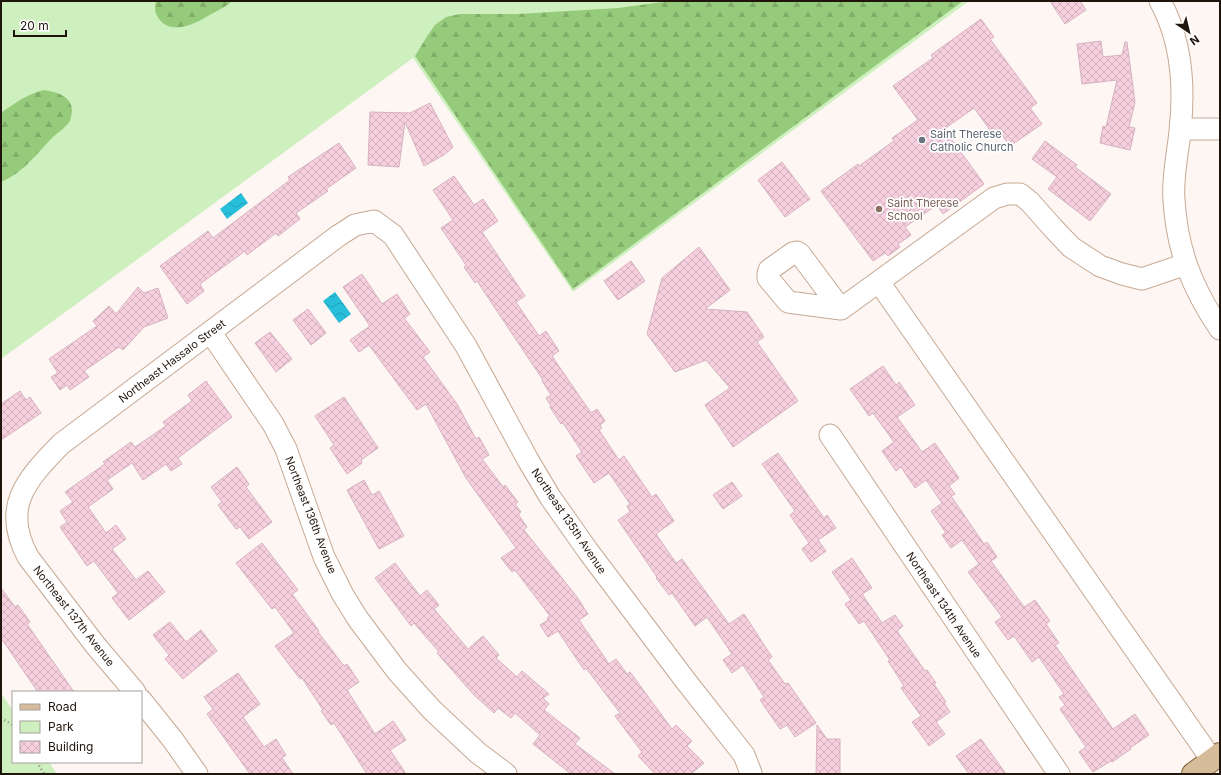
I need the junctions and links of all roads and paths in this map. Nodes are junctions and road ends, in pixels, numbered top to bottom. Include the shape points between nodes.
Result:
1 (1160, 1) edge
2 (1181, 129) junction
3 (1220, 129) edge
4 (374, 221) joint
5 (1186, 264) junction
6 (879, 282) junction
7 (840, 309) dead end
8 (1220, 329) edge
9 (211, 333) junction
10 (830, 435) dead end
11 (19, 537) joint
12 (134, 691) edge
13 (142, 701) edge
14 (1, 718) edge
15 (12, 724) edge
16 (1216, 757) edge
17 (38, 763) edge
18 (750, 773) edge
19 (44, 774) edge
20 (197, 774) edge
21 (506, 774) edge
22 (1059, 774) edge
23 (1193, 774) edge

1 - 2 street via 1178,47 1182,82
2 - 3 street
2 - 5 street via 1174,199 1178,233
4 - 9 street, Northeast Hassalo Street via 355,225
4 - 18 street, Northeast 135th Avenue via 393,235 466,346 550,497 588,551 744,755
5 - 6 street via 1142,279 1117,273 1100,266 1071,247 1020,194 1007,194 994,198
5 - 8 street via 1196,290
6 - 7 street
6 - 16 street
9 - 11 street, Northeast Hassalo Street via 61,444 36,470 22,492 17,506 16,526
9 - 21 street, Northeast 136th Avenue via 277,430 286,448 324,557 358,619 397,671 432,710 478,753
10 - 22 street, Northeast 134th Avenue
11 - 12 street, Northeast 137th Avenue via 28,557
13 - 20 street
14 - 15 path
16 - 23 main road
17 - 19 path

